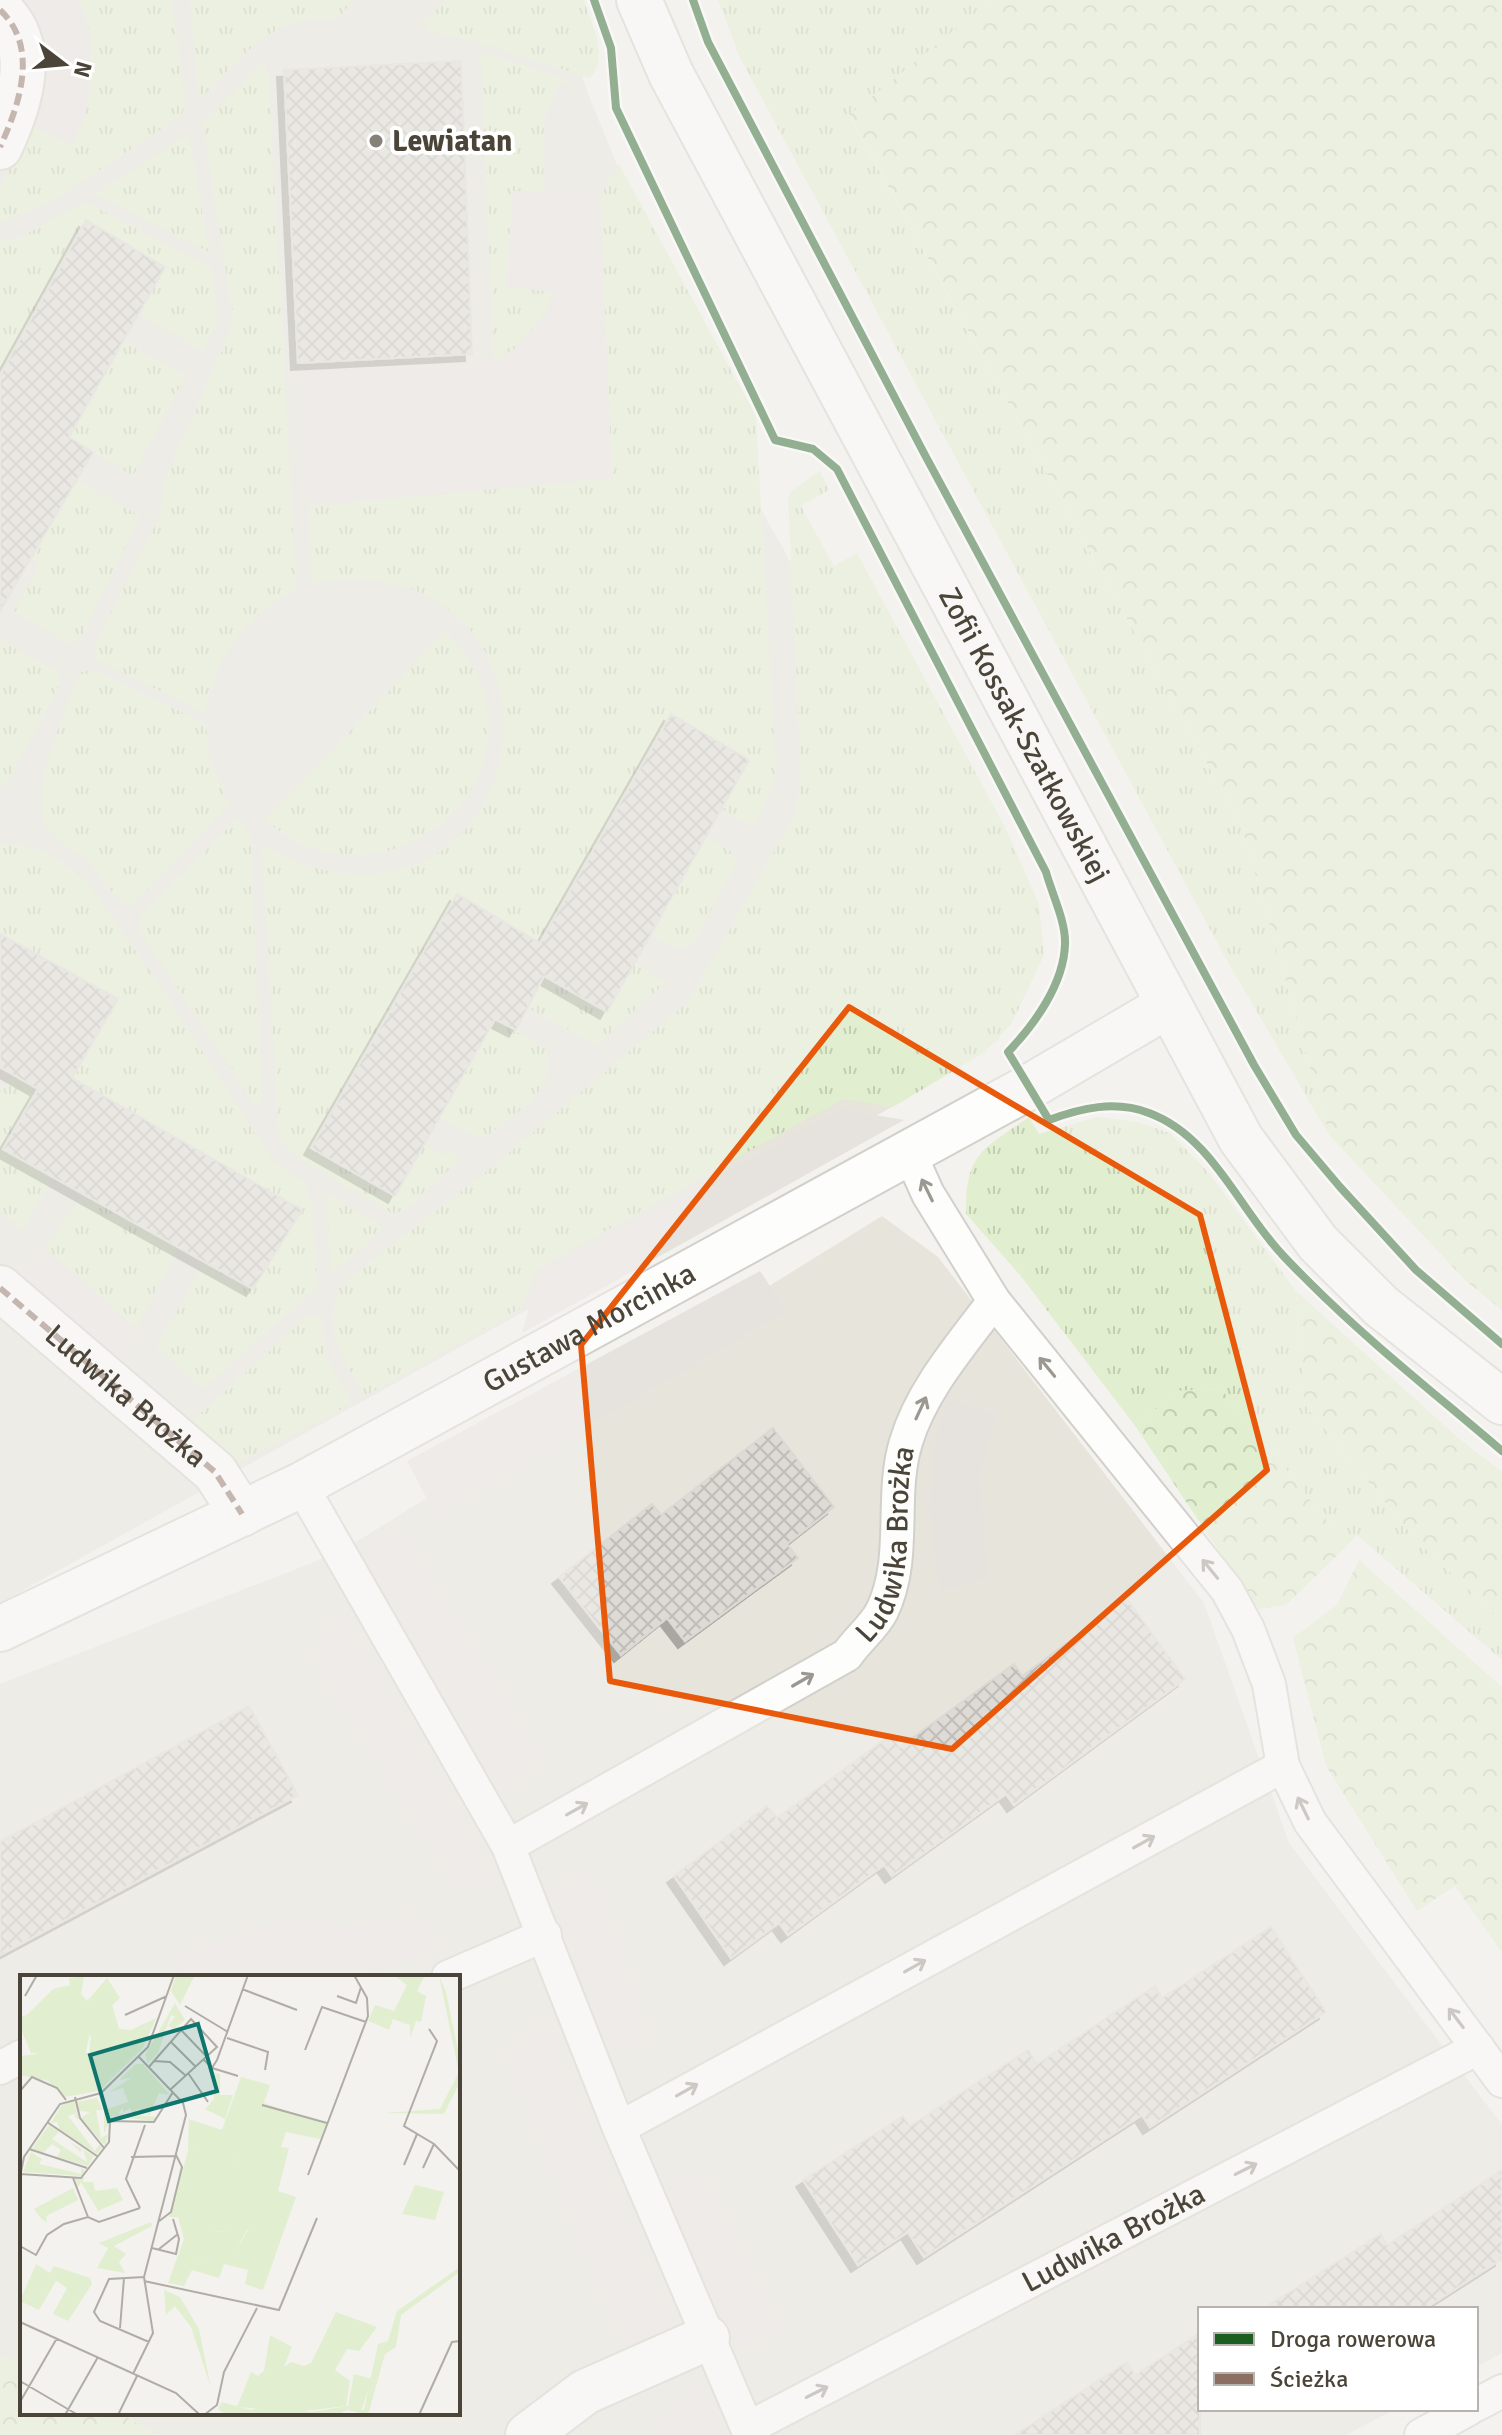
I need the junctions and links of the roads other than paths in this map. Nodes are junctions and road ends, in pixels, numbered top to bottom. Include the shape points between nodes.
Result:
1 (639, 0) edge
2 (0, 10) edge
3 (0, 147) edge
4 (1167, 1006) junction
5 (909, 1152) junction
6 (0, 1288) edge
7 (994, 1301) junction
8 (1502, 1402) edge
9 (301, 1485) junction
10 (242, 1514) junction
11 (0, 1629) edge
12 (1283, 1766) junction
13 (508, 1846) junction
14 (545, 1935) junction
15 (453, 1975) edge
16 (1478, 2048) junction
17 (20, 2057) edge
18 (0, 2068) edge
19 (1502, 2081) edge
20 (619, 2128) junction
21 (707, 2338) junction
22 (1502, 2391) edge
23 (1478, 2404) edge
24 (1465, 2411) edge
25 (749, 2432) edge
26 (528, 2435) edge
27 (1421, 2435) edge

1 - 4 street, Zofii Kossak-Szatkowskiej via 671,74
2 - 3 street via 23,59 15,114
4 - 5 street, Gustawa Morcinka
4 - 8 street, Zofii Kossak-Szatkowskiej via 1241,1139 1318,1243 1381,1306
7 -> 5 lane via 928,1194
5 - 9 street, Gustawa Morcinka
6 - 10 street, Ludwika Brożka via 215,1472
12 -> 7 lane via 1269,1684 1227,1590
13 -> 7 lane, Ludwika Brożka via 847,1655 881,1614 897,1568 905,1443 932,1385
9 - 10 street, Gustawa Morcinka
9 - 13 lane, Ludwika Brożka
10 - 11 street, Gustawa Morcinka
16 -> 12 lane via 1310,1822
20 -> 12 lane
13 - 14 lane, Ludwika Brożka
14 - 15 lane
14 - 20 lane, Ludwika Brożka
16 - 19 lane
25 -> 16 lane, Ludwika Brożka
17 - 18 lane
20 - 21 lane, Ludwika Brożka
21 - 25 lane, Ludwika Brożka
21 - 26 street via 585,2392
22 - 23 lane
24 - 27 lane

